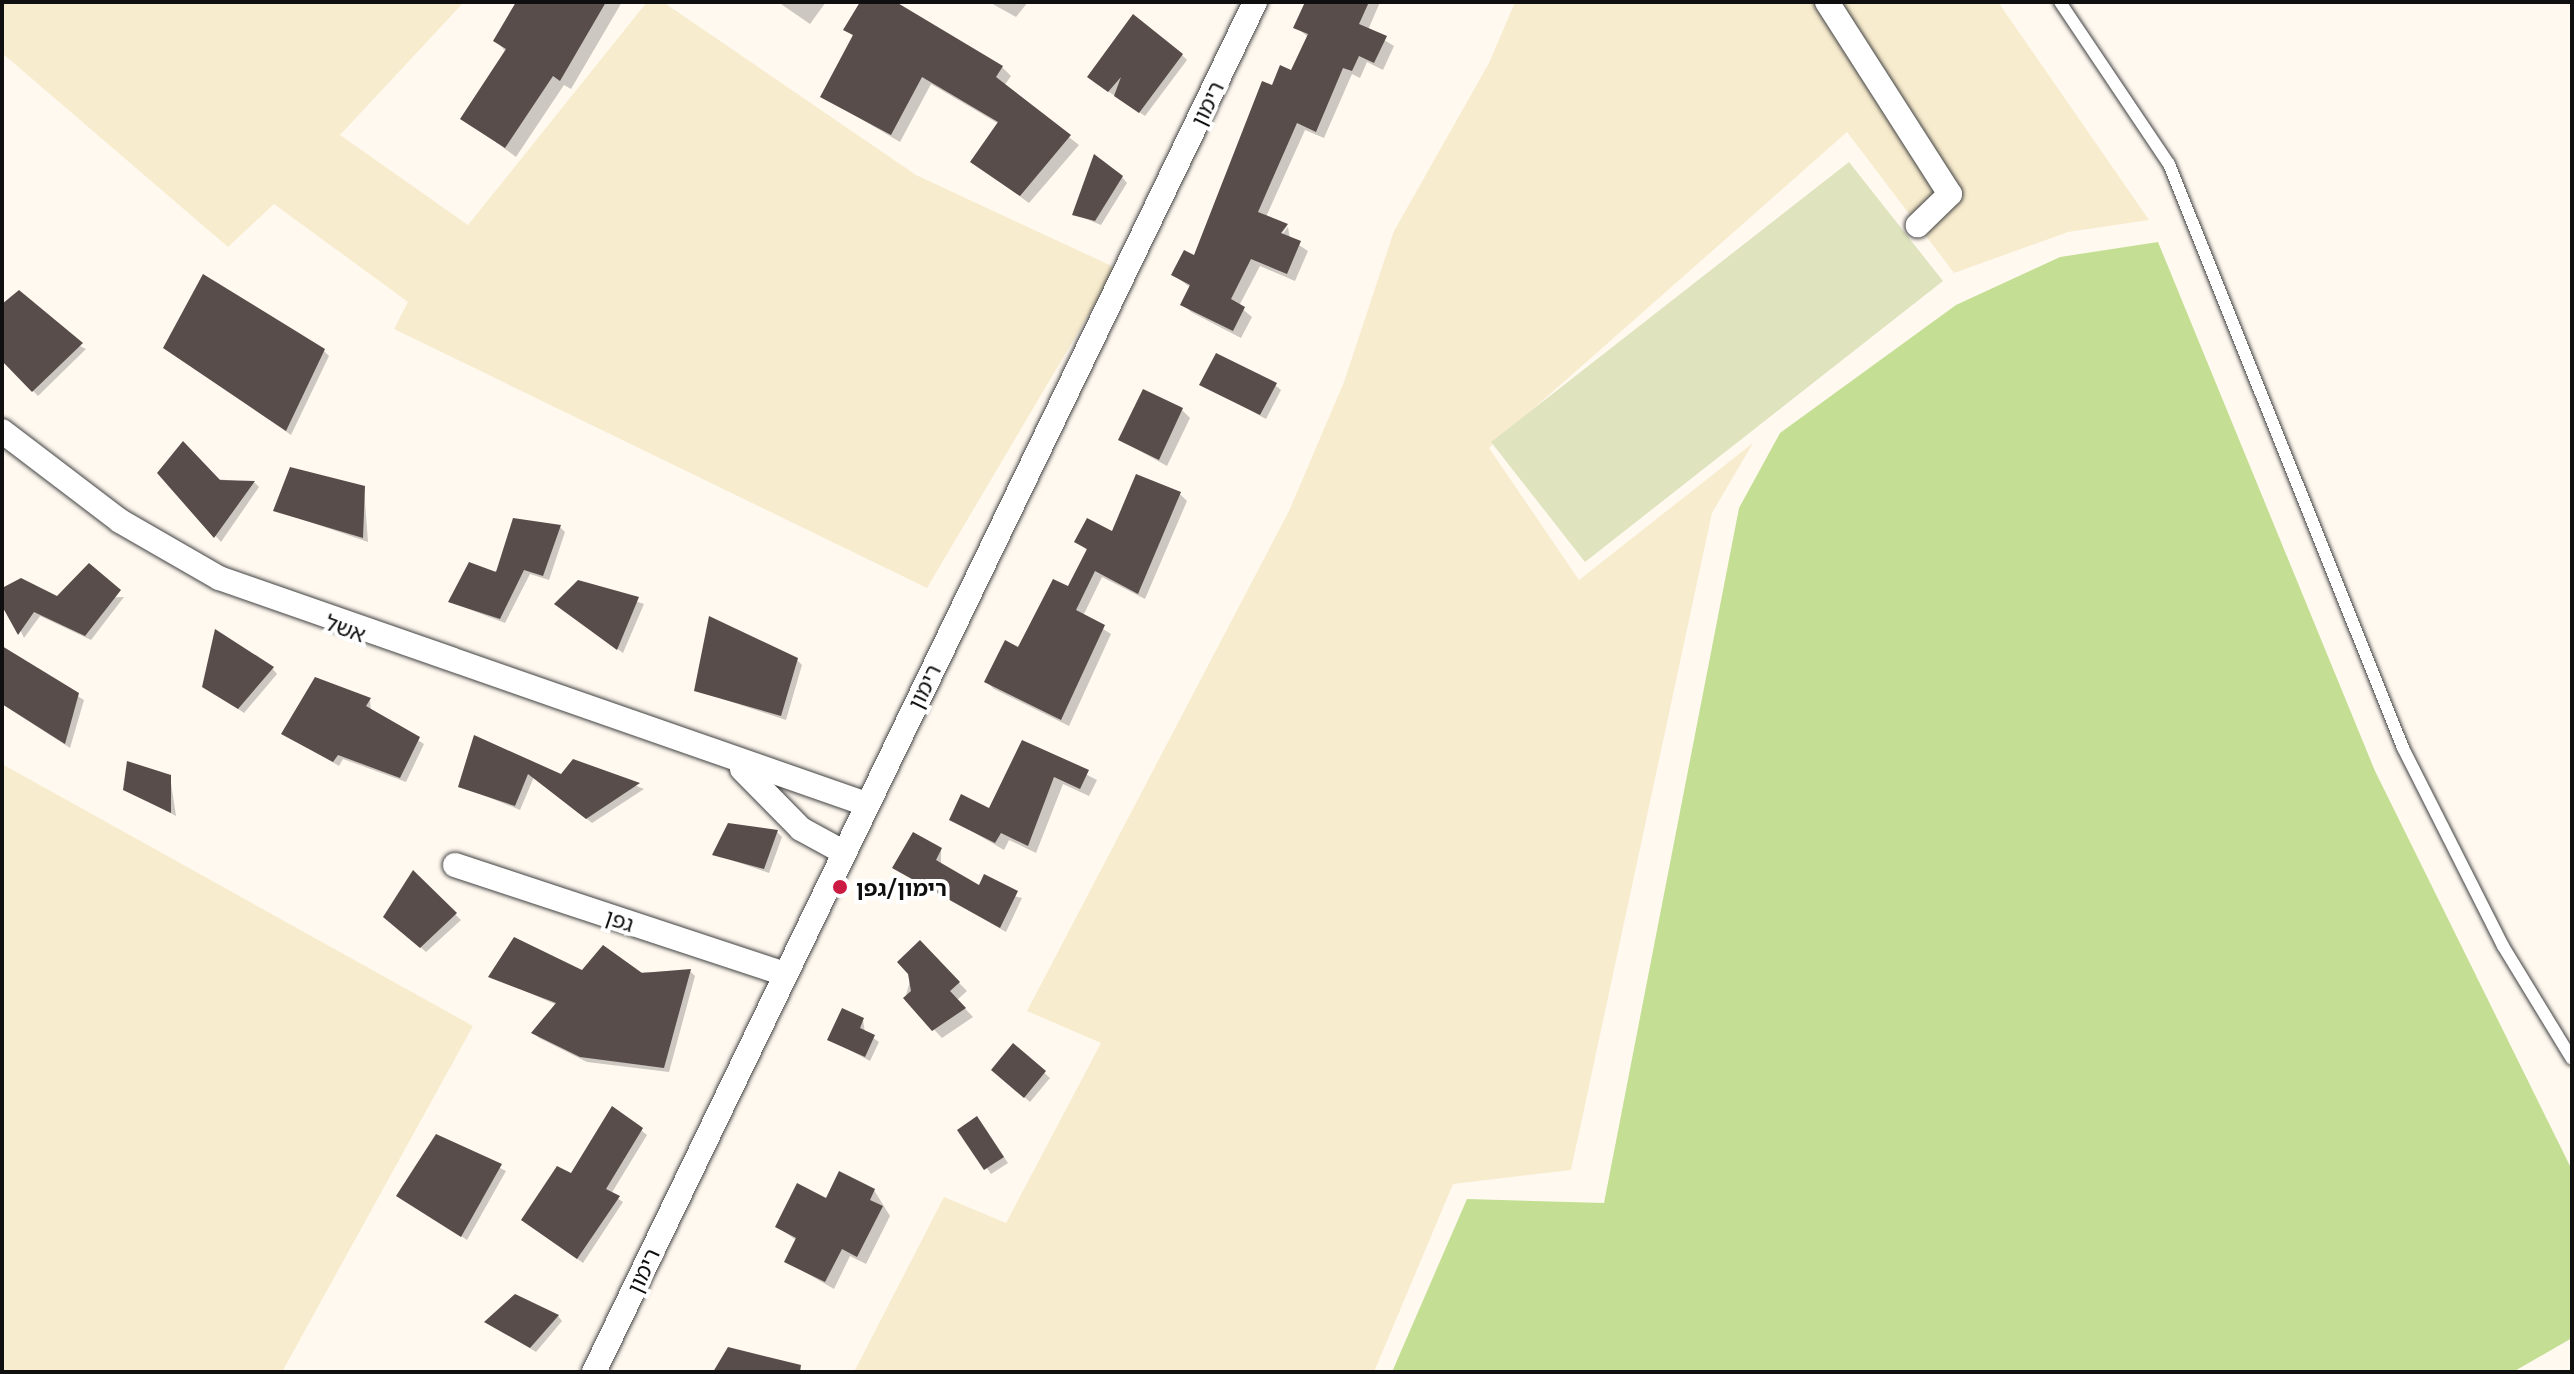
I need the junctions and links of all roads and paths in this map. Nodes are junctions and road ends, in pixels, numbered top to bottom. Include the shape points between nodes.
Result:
1 (1255, 2) edge
2 (1827, 2) edge
3 (2060, 2) edge
4 (1918, 225) dead end
5 (2, 431) edge
6 (722, 759) junction
7 (866, 804) junction
8 (843, 852) junction
9 (455, 865) dead end
10 (784, 974) junction
11 (2572, 1059) edge
12 (594, 1372) edge

1 - 7 street, רימון
2 - 4 street via 1950,194
3 - 11 lane via 2169,164 2403,748 2503,946
5 - 6 street, אשל via 120,521 219,578
6 - 7 street, אשל
6 - 8 street, אשל via 747,771 810,836
7 - 8 street, רימון
8 - 10 street, רימון
9 - 10 street, גפן
10 - 12 street, רימון

